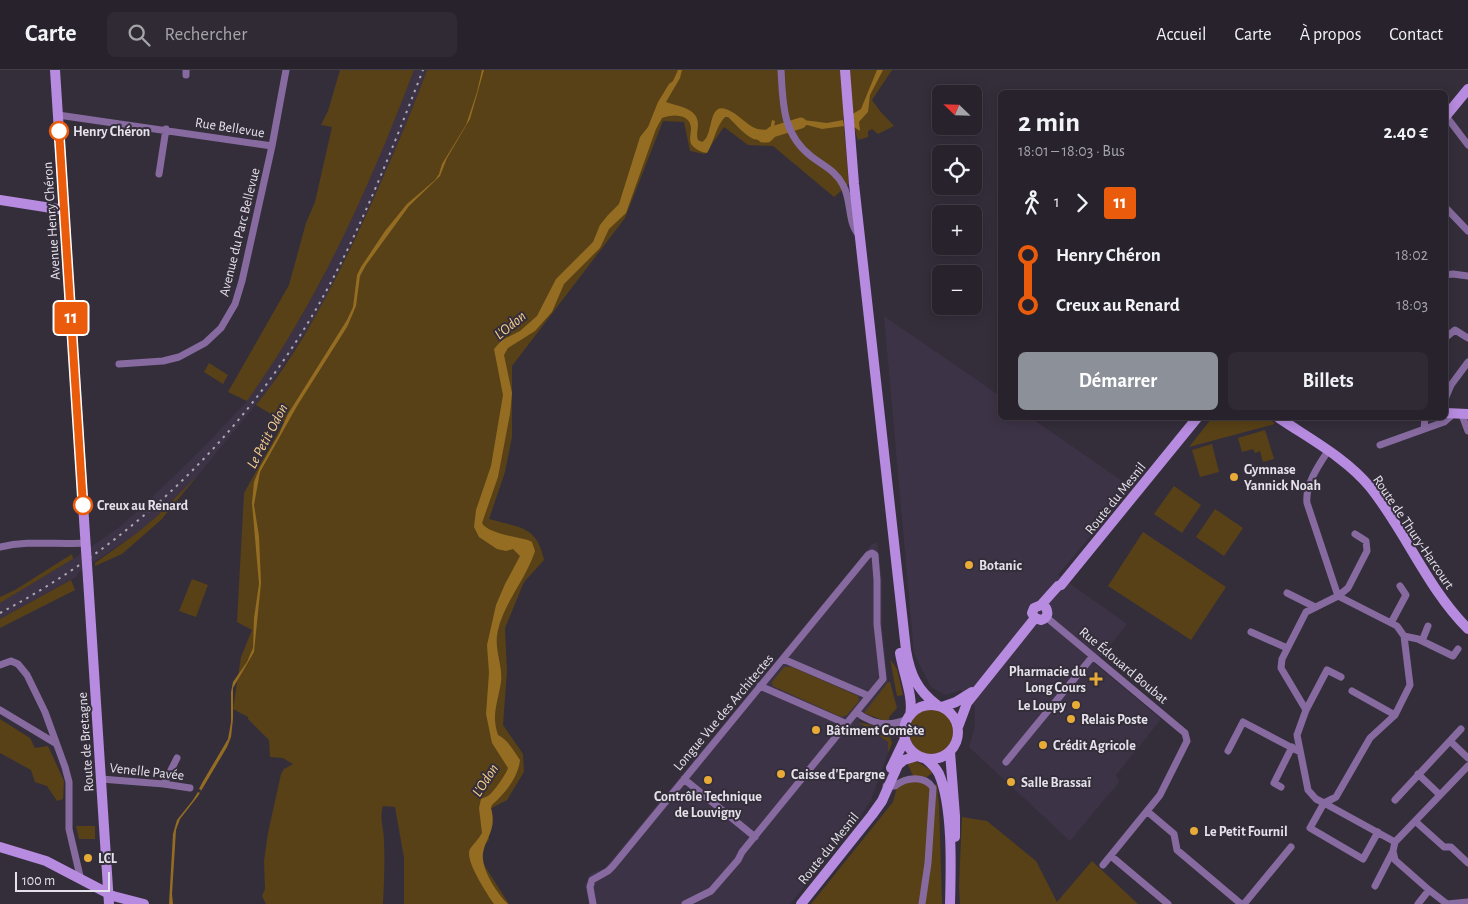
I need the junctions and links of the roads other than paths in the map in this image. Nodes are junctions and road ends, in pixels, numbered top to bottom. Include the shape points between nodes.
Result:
1 (56, 70) edge
2 (286, 70) edge
3 (781, 70) edge
4 (845, 70) edge
5 (1468, 89) edge
6 (1448, 114) edge
7 (58, 115) junction
8 (1448, 120) edge
9 (166, 129) junction
10 (1468, 145) edge
11 (272, 146) junction
12 (159, 174) dead end
13 (0, 200) edge
14 (64, 210) junction
15 (1448, 210) edge
16 (1468, 232) edge
17 (859, 235) junction
18 (1448, 275) edge
19 (1468, 276) edge
20 (1448, 336) edge
21 (1468, 338) edge
22 (1468, 362) edge
23 (119, 364) dead end
24 (1448, 392) edge
25 (1457, 414) edge
26 (1191, 420) edge
27 (1195, 420) edge
28 (1282, 420) edge
29 (1425, 420) edge
30 (1447, 420) edge
31 (1189, 428) junction
32 (1424, 429) junction
33 (1468, 431) edge
34 (1380, 444) dead end
35 (1327, 452) junction
36 (1355, 534) dead end
37 (85, 546) junction
38 (0, 547) edge
39 (88, 579) joint
40 (1400, 586) dead end
41 (898, 588) junction
42 (1288, 593) dead end
43 (1338, 596) junction
44 (1315, 607) junction
45 (1045, 610) junction
46 (1394, 624) junction
47 (1428, 626) dead end
48 (1468, 629) edge
49 (1251, 632) dead end
50 (1404, 636) junction
51 (1422, 641) junction
52 (1287, 648) junction
53 (1458, 649) dead end
54 (1093, 656) junction
55 (783, 659) junction
56 (0, 665) edge
57 (988, 675) junction
58 (1342, 677) dead end
59 (760, 686) junction
60 (1352, 691) dead end
61 (869, 696) junction
62 (939, 706) junction
63 (0, 710) edge
64 (1306, 710) junction
65 (856, 712) junction
66 (1395, 715) junction
67 (909, 717) junction
68 (846, 724) junction
69 (890, 725) junction
70 (958, 727) junction
71 (1461, 729) dead end
72 (904, 737) junction
73 (1450, 741) junction
74 (55, 743) junction
75 (1292, 748) junction
76 (1228, 751) dead end
77 (950, 752) junction
78 (1300, 752) junction
79 (177, 758) dead end
80 (922, 758) junction
81 (1468, 758) edge
82 (1006, 762) dead end
83 (1468, 766) edge
84 (1418, 774) junction
85 (101, 779) junction
86 (684, 779) junction
87 (164, 784) junction
88 (886, 786) junction
89 (1280, 786) dead end
90 (190, 788) dead end
91 (1440, 794) junction
92 (1395, 800) dead end
93 (1324, 803) junction
94 (1148, 812) junction
95 (1415, 821) junction
96 (1378, 832) junction
97 (755, 836) junction
98 (1395, 842) junction
99 (0, 847) edge
100 (1291, 847) dead end
101 (1393, 851) junction
102 (1111, 856) junction
103 (951, 860) junction
104 (1468, 864) edge
105 (1103, 865) dead end
106 (79, 879) junction
107 (1375, 886) dead end
108 (1429, 890) junction
109 (109, 899) edge
110 (1468, 902) edge
111 (144, 904) edge
112 (593, 904) edge
113 (685, 904) edge
114 (801, 904) edge
115 (922, 904) edge
116 (950, 904) edge
117 (1168, 904) edge
118 (1242, 904) edge
119 (1418, 904) edge

1 - 7 main road, Avenue Henry Chéron
2 - 11 street, Rue Bellevue
3 - 17 street via 786,120 794,139 804,151 839,178 847,193 853,229
4 - 17 main road
5 - 6 main road
7 - 9 street, Rue Bellevue
7 - 14 main road, Avenue Henry Chéron
8 - 10 street
9 - 11 street, Rue Bellevue
9 - 12 street
11 - 23 street, Avenue du Parc Bellevue via 242,282 235,304 221,328 205,343 179,357
13 - 14 main road
14 - 37 main road, Avenue Henry Chéron
15 - 16 street
17 - 41 main road
18 - 19 street
20 - 21 street via 1455,330
22 - 24 street
25 - 33 street
26 - 31 main road, Route du Mesnil
27 - 31 main road, Route du Mesnil
28 - 35 main road, Route de Thury-Harcourt via 1308,438 1311,444
29 - 32 street
30 - 32 street
31 - 45 main road, Route du Mesnil via 1058,586
32 - 34 street
35 - 43 street via 1306,494
35 - 48 main road, Route de Thury-Harcourt via 1356,472 1370,488 1448,606
36 - 43 street via 1366,541 1367,551 1348,588
37 - 38 street via 29,542
37 - 39 main road, Avenue Henry Chéron, bridge
39 - 85 main road, Route de Bretagne
40 - 46 street via 1406,595
41 - 62 main road via 908,662 922,692
41 - 67 main road via 900,650 912,700
42 - 44 street
43 - 44 street
43 - 46 street
44 - 52 street via 1306,612
45 - 54 street, Rue Édouard Boubat
45 - 57 main road, Route du Mesnil via 1034,608 1035,618
46 - 50 street
47 - 51 street
49 - 52 street
50 - 51 street
50 - 66 street via 1410,685
51 - 53 street via 1453,656
52 - 64 street via 1281,668
54 - 82 street
54 - 94 street, Rue Édouard Boubat via 1185,733 1187,741
55 - 59 street, Longue Vue des Architectes
55 - 61 street
55 - 61 street, Longue Vue des Architectes via 872,553 876,558 882,679
56 - 74 street via 11,661 27,675 45,712
57 - 62 main road via 970,694
57 - 70 main road via 967,703
58 - 64 street via 1327,670
59 - 68 street
59 - 86 street, Longue Vue des Architectes
60 - 66 street
61 - 65 street
62 - 67 main road via 922,706
62 - 70 main road via 952,715
63 - 74 street
64 - 78 street via 1297,735
65 - 68 street
65 - 69 street via 873,722
66 - 93 street via 1370,738 1336,797
67 - 69 street
67 - 72 main road
68 - 97 street
69 - 72 street
70 - 77 main road via 958,738
71 - 73 street
72 - 80 main road via 909,749
72 - 88 main road, Route du Mesnil
73 - 81 street
73 - 84 street
74 - 106 street via 69,782 68,821
75 - 76 street via 1243,722
75 - 78 street
75 - 89 street via 1274,783
77 - 80 main road via 939,759
77 - 103 main road via 955,829
78 - 93 street via 1308,790
79 - 87 street
80 - 88 main road, Route du Mesnil via 904,760
80 - 103 main road via 936,769 942,784
83 - 91 street
84 - 91 street
84 - 92 street
85 - 87 street, Venelle Pavée
85 - 109 main road, Route de Bretagne
86 - 97 street
86 - 112 street, Longue Vue des Architectes via 613,866 593,878
87 - 90 street, Venelle Pavée
88 - 114 main road, Route du Mesnil via 877,809
88 - 115 street via 895,786 912,778 925,780 933,788
91 - 95 street
93 - 96 street
93 - 96 street via 1310,828 1363,859
94 - 102 street
94 - 118 street via 1174,834 1177,850
95 - 98 street
95 - 104 street
96 - 98 street
97 - 113 street via 711,891
98 - 101 street
99 - 106 main road via 46,861
100 - 118 street
101 - 107 street
101 - 108 street via 1395,860
102 - 105 street
102 - 117 street
103 - 116 main road
106 - 109 main road
108 - 110 street via 1447,904
108 - 119 street
109 - 111 main road

